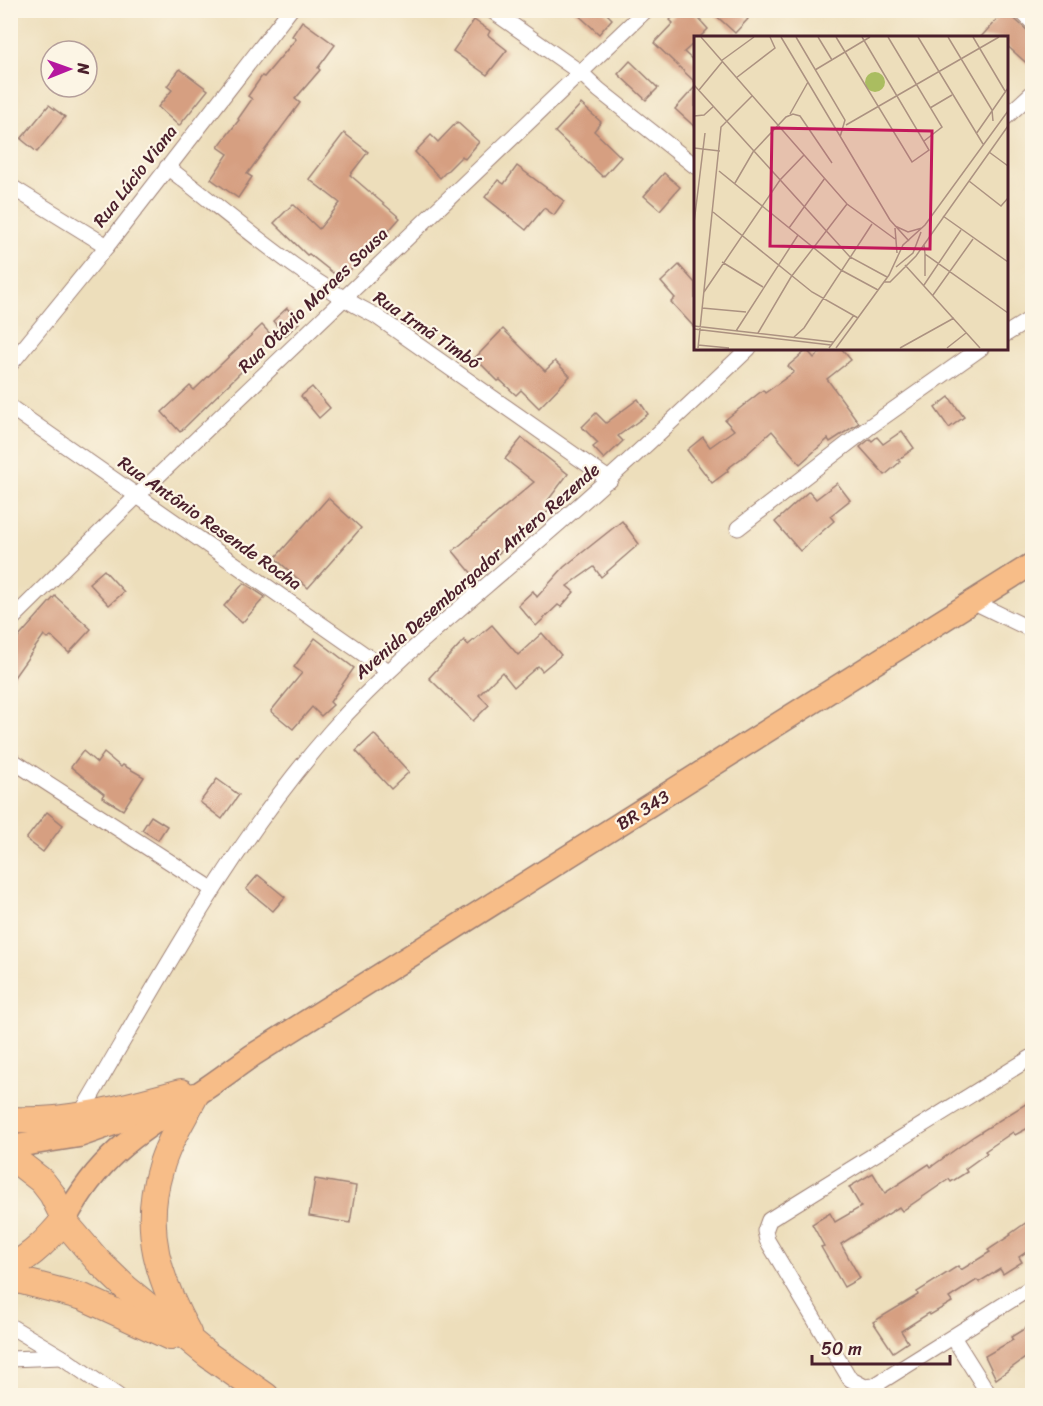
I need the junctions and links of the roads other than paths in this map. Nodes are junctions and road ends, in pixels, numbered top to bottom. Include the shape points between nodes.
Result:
1 (290, 10) edge
2 (491, 10) edge
3 (646, 10) edge
4 (1020, 10) edge
5 (1032, 22) edge
6 (581, 73) junction
7 (1032, 93) edge
8 (1007, 115) edge
9 (694, 165) edge
10 (167, 167) junction
11 (10, 186) edge
12 (106, 246) junction
13 (343, 299) junction
14 (1032, 318) edge
15 (1007, 333) edge
16 (747, 350) edge
17 (978, 350) edge
18 (10, 365) edge
19 (10, 406) edge
20 (610, 480) junction
21 (137, 496) junction
22 (738, 528) dead end
23 (1032, 564) edge
24 (972, 601) junction
25 (10, 621) edge
26 (1032, 630) edge
27 (388, 671) junction
28 (10, 759) edge
29 (212, 889) junction
30 (1032, 1058) edge
31 (188, 1094) junction
32 (80, 1115) junction
33 (10, 1120) edge
34 (10, 1147) edge
35 (10, 1156) edge
36 (66, 1218) junction
37 (10, 1267) edge
38 (10, 1278) edge
39 (1032, 1287) edge
40 (10, 1326) edge
41 (952, 1337) junction
42 (201, 1349) junction
43 (62, 1357) junction
44 (10, 1359) edge
45 (118, 1395) edge
46 (266, 1395) edge
47 (990, 1395) edge

1 - 10 street, Rua Lúcio Viana
2 - 6 street
3 - 6 street, Rua Otávio Moraes Sousa
4 - 5 street
6 - 9 street
6 - 13 street, Rua Otávio Moraes Sousa
7 - 8 street
10 - 12 street, Rua Lúcio Viana
10 - 13 street, Rua Irmã Timbó
11 - 12 street
12 - 18 street, Rua Lúcio Viana
13 - 20 street, Rua Irmã Timbó via 376,316
13 - 21 street, Rua Otávio Moraes Sousa
14 - 15 street
16 - 20 street, Avenida Desembargador Antero Rezende
17 - 22 street via 880,419
19 - 21 street, Rua Antônio Resende Rocha
20 - 27 street, Avenida Desembargador Antero Rezende
21 - 25 street, Rua Otávio Moraes Sousa
21 - 27 street, Rua Antônio Resende Rocha
23 - 24 main road, BR 343
24 - 26 street
24 - 31 main road, BR 343
27 - 29 street, Avenida Desembargador Antero Rezende via 298,771
28 - 29 street
29 - 32 street, Avenida Desembargador Antero Rezende
30 - 41 street via 769,1220 766,1226 767,1240 850,1379 858,1384 874,1386
31 - 32 highway
31 - 34 main road via 79,1136
31 - 36 main road via 104,1163
31 - 42 highway via 160,1169 151,1210 154,1250 164,1283
32 - 33 highway
35 - 36 highway via 42,1181
36 - 37 highway via 42,1246
36 - 42 highway via 68,1226 98,1261
38 - 42 highway via 83,1297
39 - 41 street
40 - 43 street
41 - 47 street
42 - 46 highway
43 - 44 street
43 - 45 street

